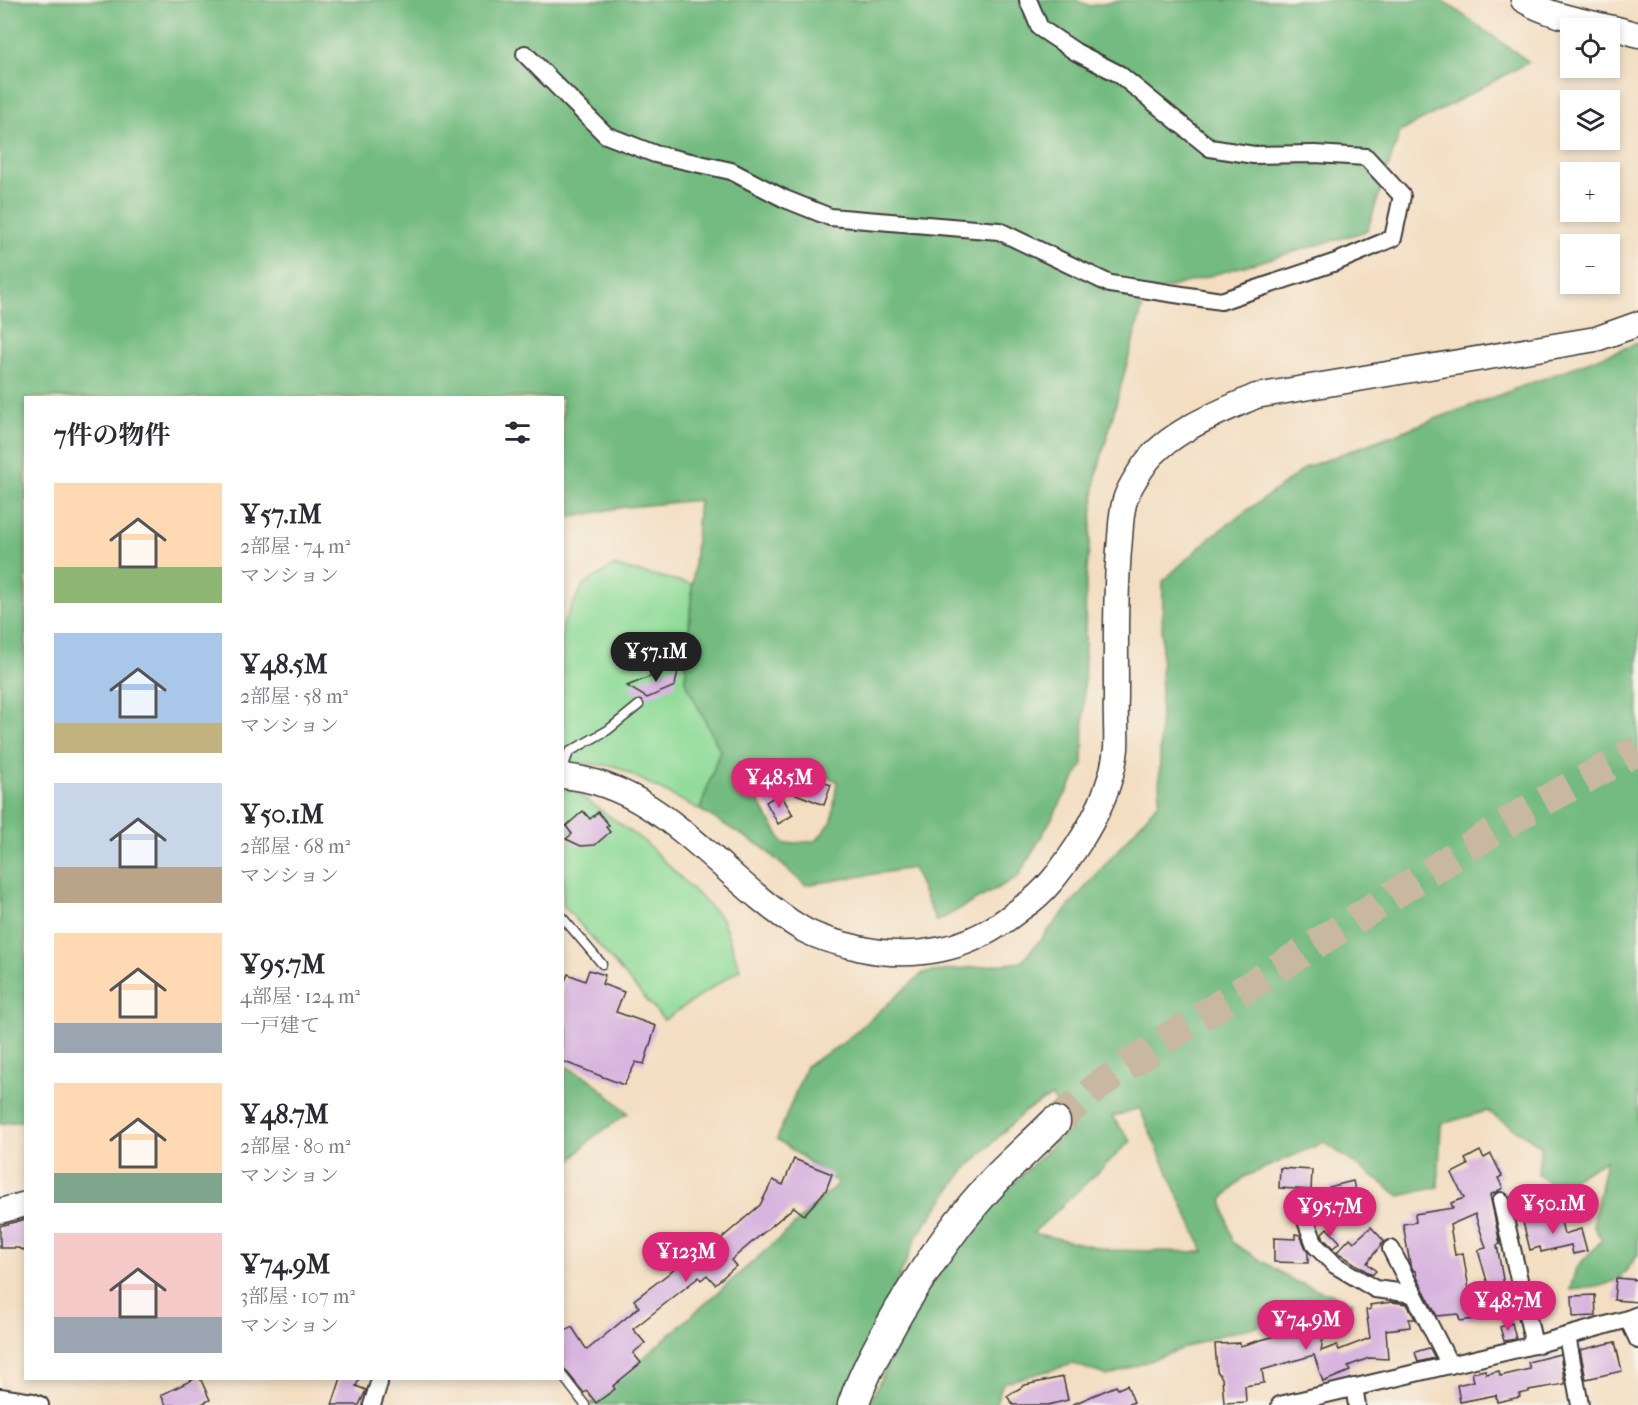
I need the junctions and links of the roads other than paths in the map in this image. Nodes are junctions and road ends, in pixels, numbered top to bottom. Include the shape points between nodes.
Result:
1 (1028, 0) edge
2 (1523, 0) edge
3 (1638, 35) edge
4 (525, 54) dead end
5 (1638, 324) edge
6 (639, 705) dead end
7 (564, 766) edge
8 (564, 776) edge
9 (564, 919) edge
10 (602, 964) dead end
11 (1055, 1122) tunnel mouth
12 (1319, 1200) dead end
13 (1501, 1201) dead end
14 (24, 1205) edge
15 (0, 1211) edge
16 (1391, 1249) dead end
17 (1414, 1294) junction
18 (1633, 1317) edge
19 (1567, 1336) junction
20 (1638, 1341) edge
21 (1534, 1345) junction
22 (1450, 1365) junction
23 (564, 1378) edge
24 (380, 1383) dead end
25 (1354, 1387) junction
26 (7, 1400) edge
27 (855, 1400) edge
28 (40, 1405) edge
29 (372, 1405) edge
30 (585, 1405) edge
31 (1280, 1405) edge
32 (1357, 1405) edge
33 (1580, 1405) edge

1 - 4 street via 1040,28 1119,74 1210,148 1254,155 1366,158 1402,196 1393,238 1221,301 1110,284 999,231 830,217 731,171 655,154 606,135
2 - 3 street via 1574,19
5 - 8 street via 1596,339 1256,396 1171,439 1146,463 1124,501 1117,570 1116,750 1104,798 1069,858 1038,897 985,933 944,949 880,953 801,929 646,805 614,788
6 - 7 lane via 608,730 570,752
9 - 10 lane
11 - 27 highway via 998,1177 958,1225 884,1338
12 - 17 street via 1300,1205 1315,1245 1335,1265 1375,1288
13 - 21 street
14 - 15 street
16 - 17 street
17 - 22 street
18 - 19 street
18 - 20 street
19 - 21 street
19 - 33 street
21 - 22 street
22 - 25 street
23 - 30 lane
24 - 29 street
25 - 31 street
25 - 32 street
26 - 28 street

